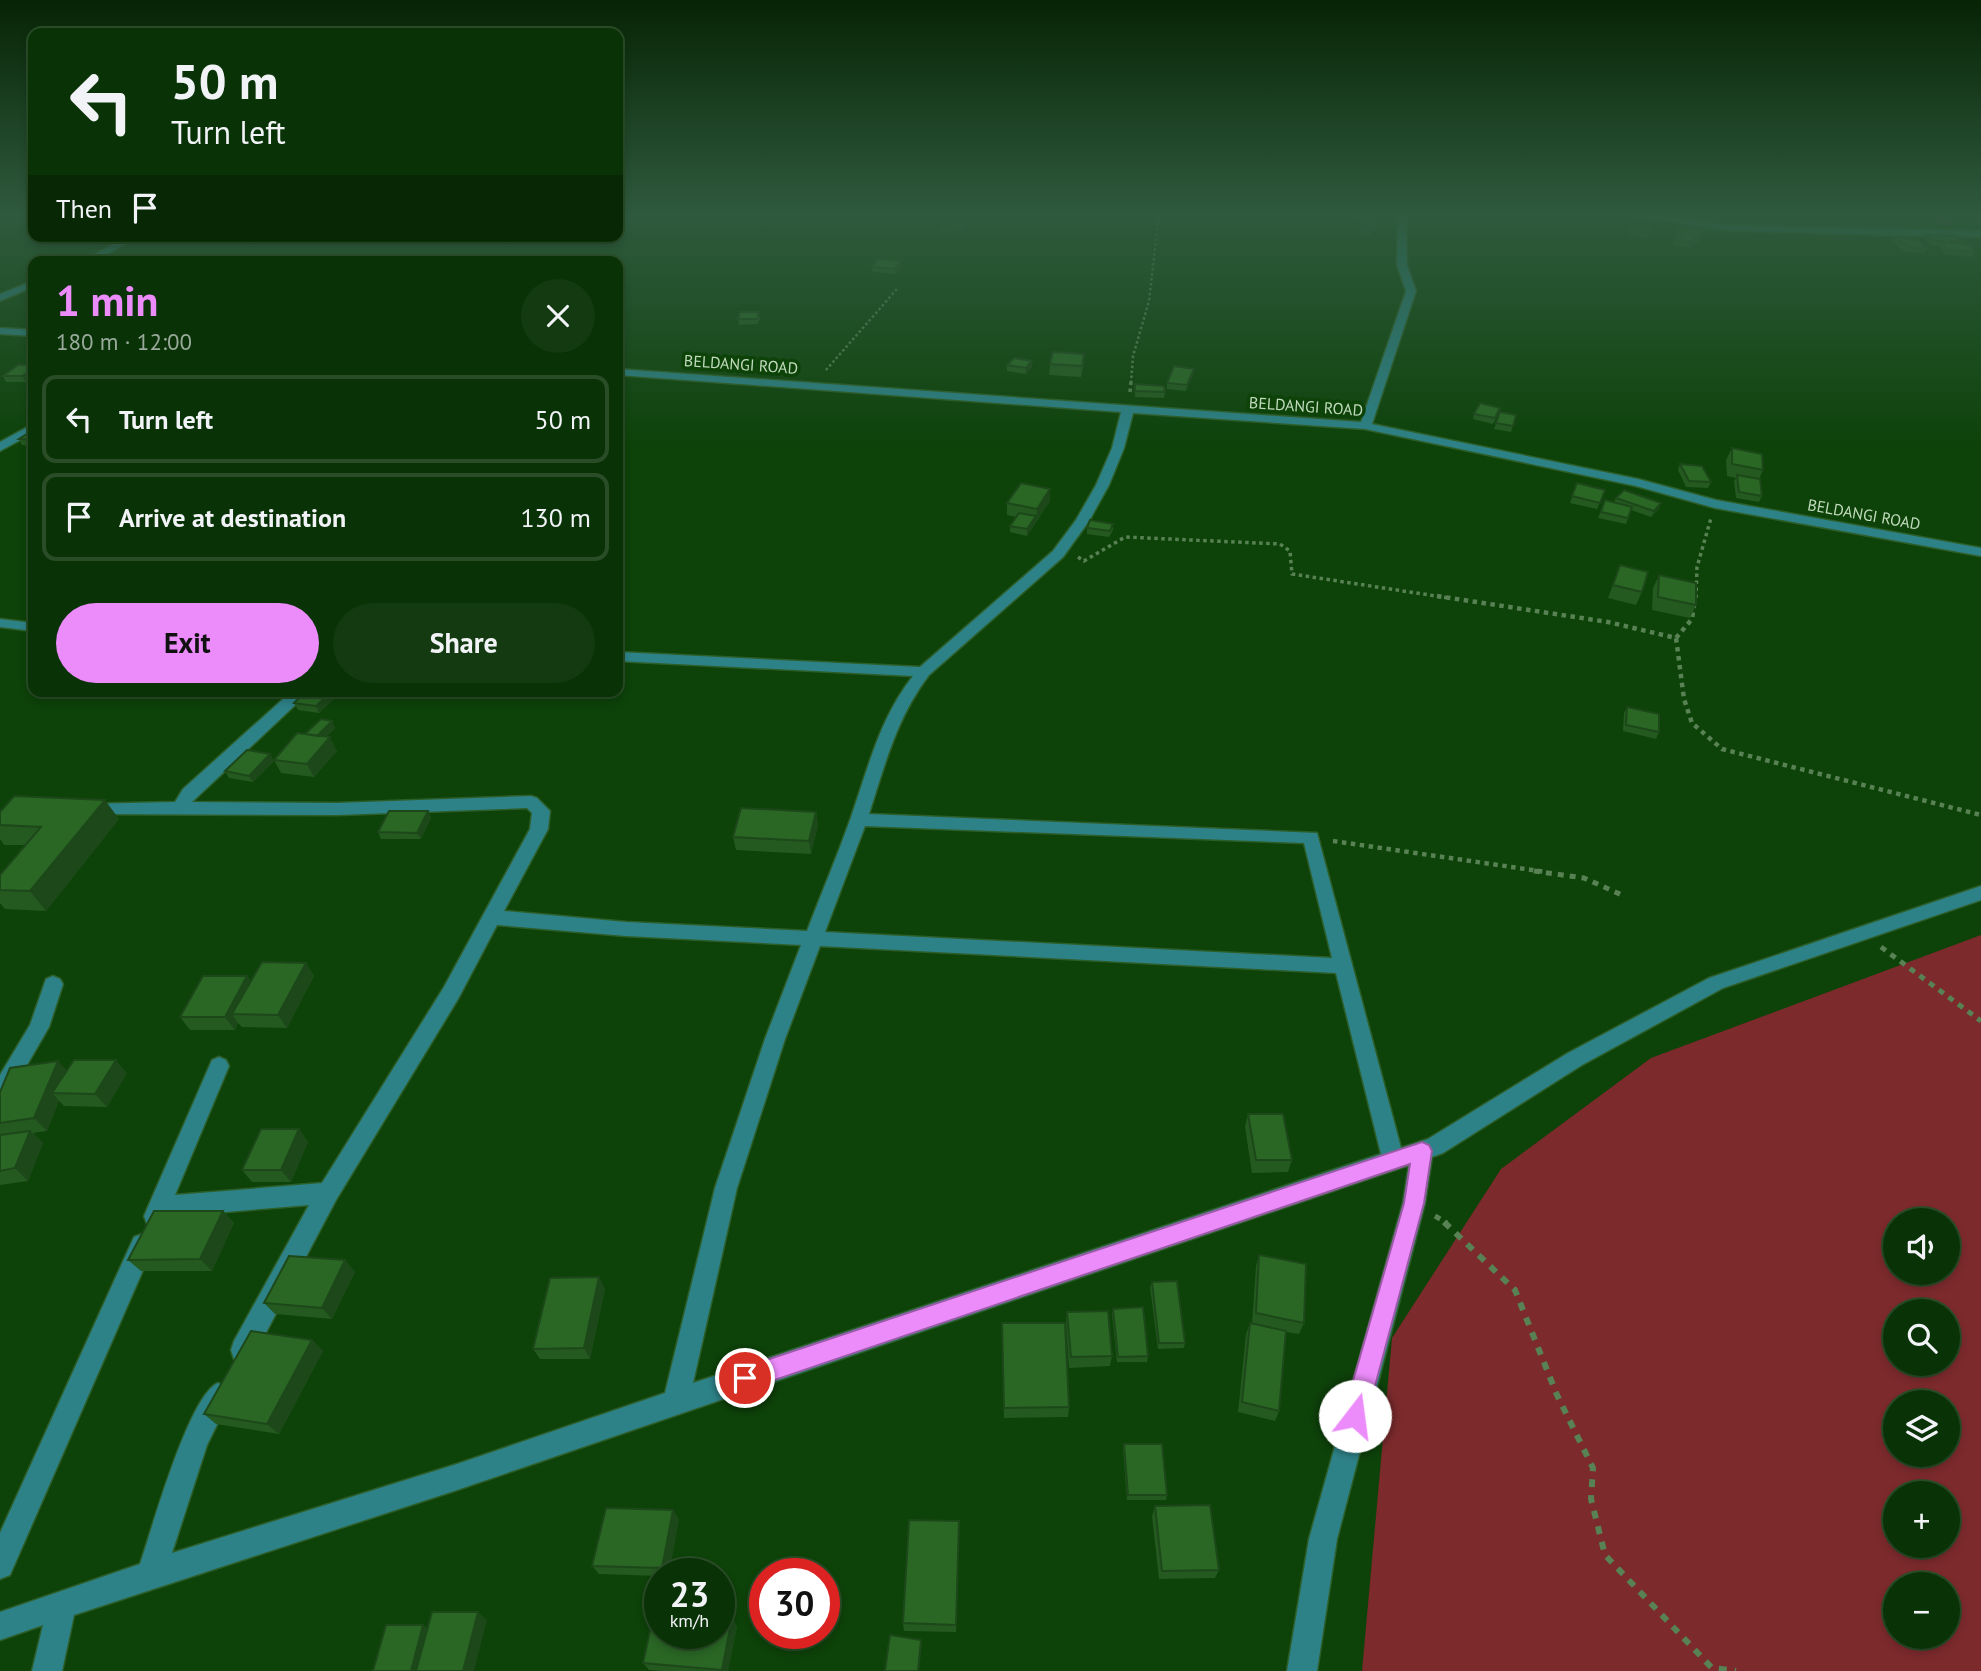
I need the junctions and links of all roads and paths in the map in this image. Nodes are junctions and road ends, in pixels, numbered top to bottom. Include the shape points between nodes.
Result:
1 (894, 292) edge
2 (1150, 292) edge
3 (1411, 292) edge
4 (0, 331) edge
5 (28, 333) edge
6 (623, 372) edge
7 (814, 385) junction
8 (1128, 407) junction
9 (1365, 426) junction
10 (28, 431) edge
11 (0, 447) edge
12 (1715, 504) junction
13 (1073, 535) junction
14 (1981, 552) edge
15 (0, 623) edge
16 (28, 626) edge
17 (1676, 638) junction
18 (623, 656) edge
19 (924, 672) junction
20 (295, 697) edge
21 (73, 808) edge
22 (184, 808) junction
23 (1981, 815) edge
24 (859, 820) junction
25 (1311, 837) junction
26 (1981, 893) edge
27 (1622, 895) dead end
28 (492, 917) junction
29 (1863, 933) junction
30 (816, 937) junction
31 (1344, 966) junction
32 (53, 984) dead end
33 (1981, 1021) edge
34 (219, 1066) dead end
35 (0, 1101) edge
36 (1422, 1151) junction
37 (1394, 1160) junction
38 (328, 1194) junction
39 (1414, 1203) junction
40 (159, 1207) junction
41 (676, 1402) junction
42 (0, 1564) edge
43 (151, 1574) junction
44 (62, 1605) junction
45 (0, 1626) edge
46 (47, 1671) edge
47 (1302, 1671) edge
48 (1736, 1671) edge

1 - 7 path
2 - 8 path via 1133,356
3 - 9 street
4 - 5 street
6 - 7 street, BELDANGI ROAD
7 - 8 street, BELDANGI ROAD
8 - 9 street, BELDANGI ROAD
8 - 13 street via 1110,475
9 - 12 street, BELDANGI ROAD via 1638,483
10 - 11 street
12 - 14 street, BELDANGI ROAD
12 - 17 path via 1696,569 1698,605 1693,622
13 - 17 path via 1080,541 1074,554 1084,561 1125,537 1280,544 1290,551 1292,574 1608,622
13 - 19 street via 1058,554
15 - 16 street
17 - 23 path via 1692,723 1722,749
18 - 19 street
19 - 24 street via 888,729
20 - 22 street via 189,793
21 - 22 street
22 - 28 street via 337,809 531,802 541,811 539,829
24 - 25 street
24 - 30 street
25 - 27 path via 1584,878
25 - 31 street
26 - 29 street
28 - 30 street via 626,929
28 - 38 street
29 - 33 path
29 - 36 street via 1716,983 1575,1059
30 - 31 street
30 - 41 street via 775,1039 726,1188
31 - 37 street
32 - 35 street via 39,1027
34 - 40 street
36 - 37 street
36 - 39 street
37 - 41 street
38 - 40 street
38 - 43 street via 195,1440
39 - 47 street via 1322,1539
39 - 48 path via 1453,1227 1515,1290 1557,1395 1593,1468 1591,1499 1605,1555 1712,1668
40 - 42 street
41 - 43 street
43 - 44 street
44 - 45 street
44 - 46 street

